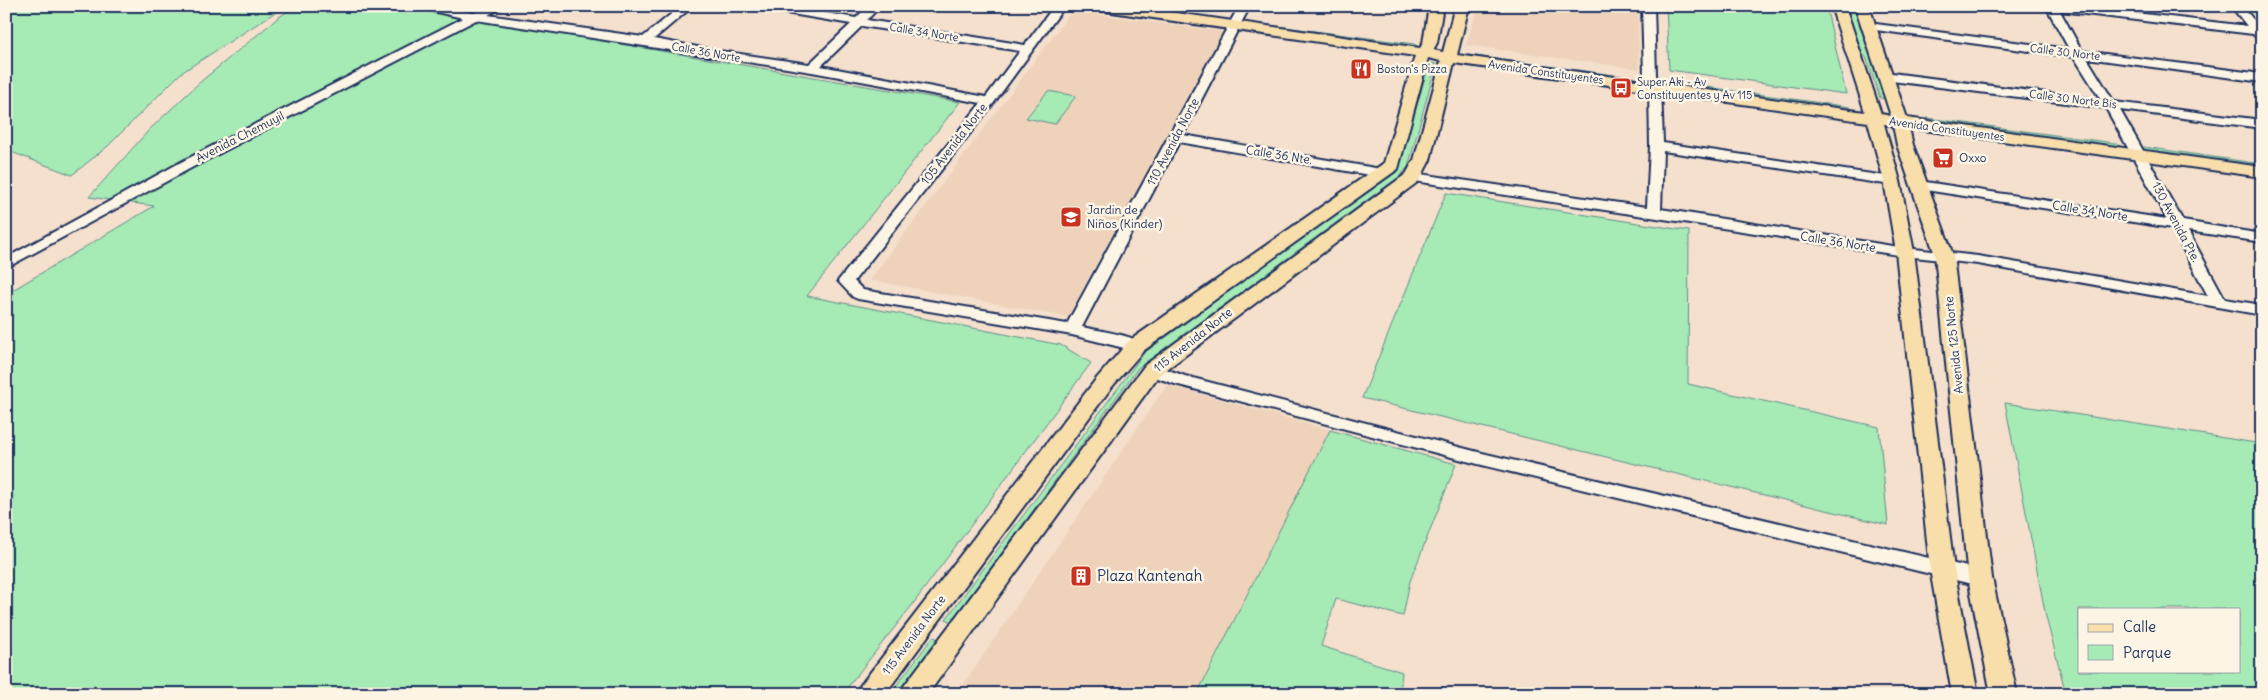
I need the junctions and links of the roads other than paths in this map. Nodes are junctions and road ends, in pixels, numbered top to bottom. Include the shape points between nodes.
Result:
1 (423, 6) edge
2 (498, 6) edge
3 (688, 6) edge
4 (762, 6) edge
5 (875, 6) edge
6 (1060, 6) edge
7 (1098, 6) edge
8 (1159, 6) edge
9 (1436, 6) edge
10 (1462, 6) edge
11 (1648, 6) edge
12 (1838, 6) edge
13 (1862, 6) edge
14 (2050, 6) edge
15 (2236, 6) edge
16 (1240, 16) edge
17 (478, 17) junction
18 (859, 21) junction
19 (1868, 26) junction
20 (2260, 34) edge
21 (645, 41) junction
22 (1426, 48) junction
23 (1027, 49) junction
24 (1449, 53) junction
25 (2078, 54) junction
26 (812, 68) junction
27 (1884, 76) junction
28 (2262, 78) edge
29 (1652, 81) junction
30 (989, 100) junction
31 (2108, 104) junction
32 (1872, 112) junction
33 (1898, 115) junction
34 (2262, 124) edge
35 (1176, 138) junction
36 (2130, 142) junction
37 (1656, 146) junction
38 (2140, 156) junction
39 (2262, 160) edge
40 (2262, 172) edge
41 (1381, 173) junction
42 (1413, 177) junction
43 (1892, 181) junction
44 (1919, 184) junction
45 (1654, 212) junction
46 (2178, 225) junction
47 (2262, 238) edge
48 (1905, 252) junction
49 (1944, 255) junction
50 (6, 264) edge
51 (2220, 303) junction
52 (2262, 310) edge
53 (1072, 330) junction
54 (1136, 346) junction
55 (1152, 370) junction
56 (1942, 569) junction
57 (1980, 578) junction
58 (925, 622) junction
59 (956, 635) junction
60 (869, 694) edge
61 (913, 694) edge
62 (1965, 694) edge
63 (2004, 694) edge

1 - 17 street, Calle 36 Norte
2 - 17 street, Avenida Chemuyil
3 - 21 street
4 - 18 street, Calle 34 Norte
5 - 18 street
6 - 23 street, 105 Avenida Norte
7 - 16 main road, Avenida Constituyentes
8 - 16 main road, Avenida Constituyentes
9 - 22 main road, 115 Avenida Norte
10 - 24 main road, 115 Avenida Norte
11 - 29 street
12 - 32 main road
13 - 19 main road, Avenida 125 Norte
14 - 20 street
14 - 25 street, 130 Avenida Pte.
15 - 20 street
16 - 22 main road, Avenida Constituyentes
16 - 35 street, 110 Avenida Norte
17 - 21 street, Calle 36 Norte
17 - 50 street, Avenida Chemuyil via 188,164
18 - 23 street, Calle 34 Norte
18 - 26 street
19 - 25 street, Calle 30 Norte
19 - 27 main road, Avenida 125 Norte
21 - 26 street, Calle 36 Norte
22 - 24 main road, Avenida Constituyentes
22 - 41 main road, 115 Avenida Norte via 1392,165
23 - 30 street, 105 Avenida Norte
24 - 29 main road, Avenida Constituyentes
24 - 42 main road, 115 Avenida Norte via 1422,160
25 - 28 street, Calle 30 Norte
25 - 31 street, 130 Avenida Pte.
26 - 30 street, Calle 36 Norte
27 - 31 street, Calle 30 Norte Bis
27 - 33 main road, Avenida 125 Norte
29 - 32 main road, Avenida Constituyentes
29 - 37 street
30 - 53 street, 105 Avenida Norte via 846,281 858,294
31 - 34 street, Calle 30 Norte Bis
31 - 36 street, 130 Avenida Pte.
32 - 33 main road, Avenida Constituyentes
32 - 43 main road
33 - 36 main road, Avenida Constituyentes
33 - 38 main road, Avenida Constituyentes
33 - 44 main road, Avenida 125 Norte
35 - 41 street, Calle 36 Nte.
35 - 53 street, 110 Avenida Norte
36 - 38 street, 130 Avenida Pte.
36 - 39 main road, Avenida Constituyentes
37 - 43 street
37 - 45 street
38 - 40 main road, Avenida Constituyentes
38 - 46 street, 130 Avenida Pte.
41 - 54 main road, 115 Avenida Norte
42 - 45 street, Calle 36 Norte
42 - 55 main road, 115 Avenida Norte
43 - 48 main road
44 - 46 street, Calle 34 Norte
44 - 49 main road, Avenida 125 Norte
45 - 48 street, Calle 36 Norte
46 - 47 street, Calle 34 Norte
46 - 51 street, 130 Avenida Pte.
48 - 49 street, Calle 36 Norte
48 - 56 main road
49 - 51 street, Calle 36 Norte
49 - 57 main road, Avenida 125 Norte
51 - 52 street, Calle 36 Norte
53 - 54 street
54 - 58 main road, 115 Avenida Norte via 1104,383
55 - 56 street via 1478,458
55 - 59 main road, 115 Avenida Norte
56 - 57 street
56 - 62 main road
57 - 63 main road, Avenida 125 Norte
58 - 59 main road
58 - 60 main road, 115 Avenida Norte
59 - 61 main road, 115 Avenida Norte

